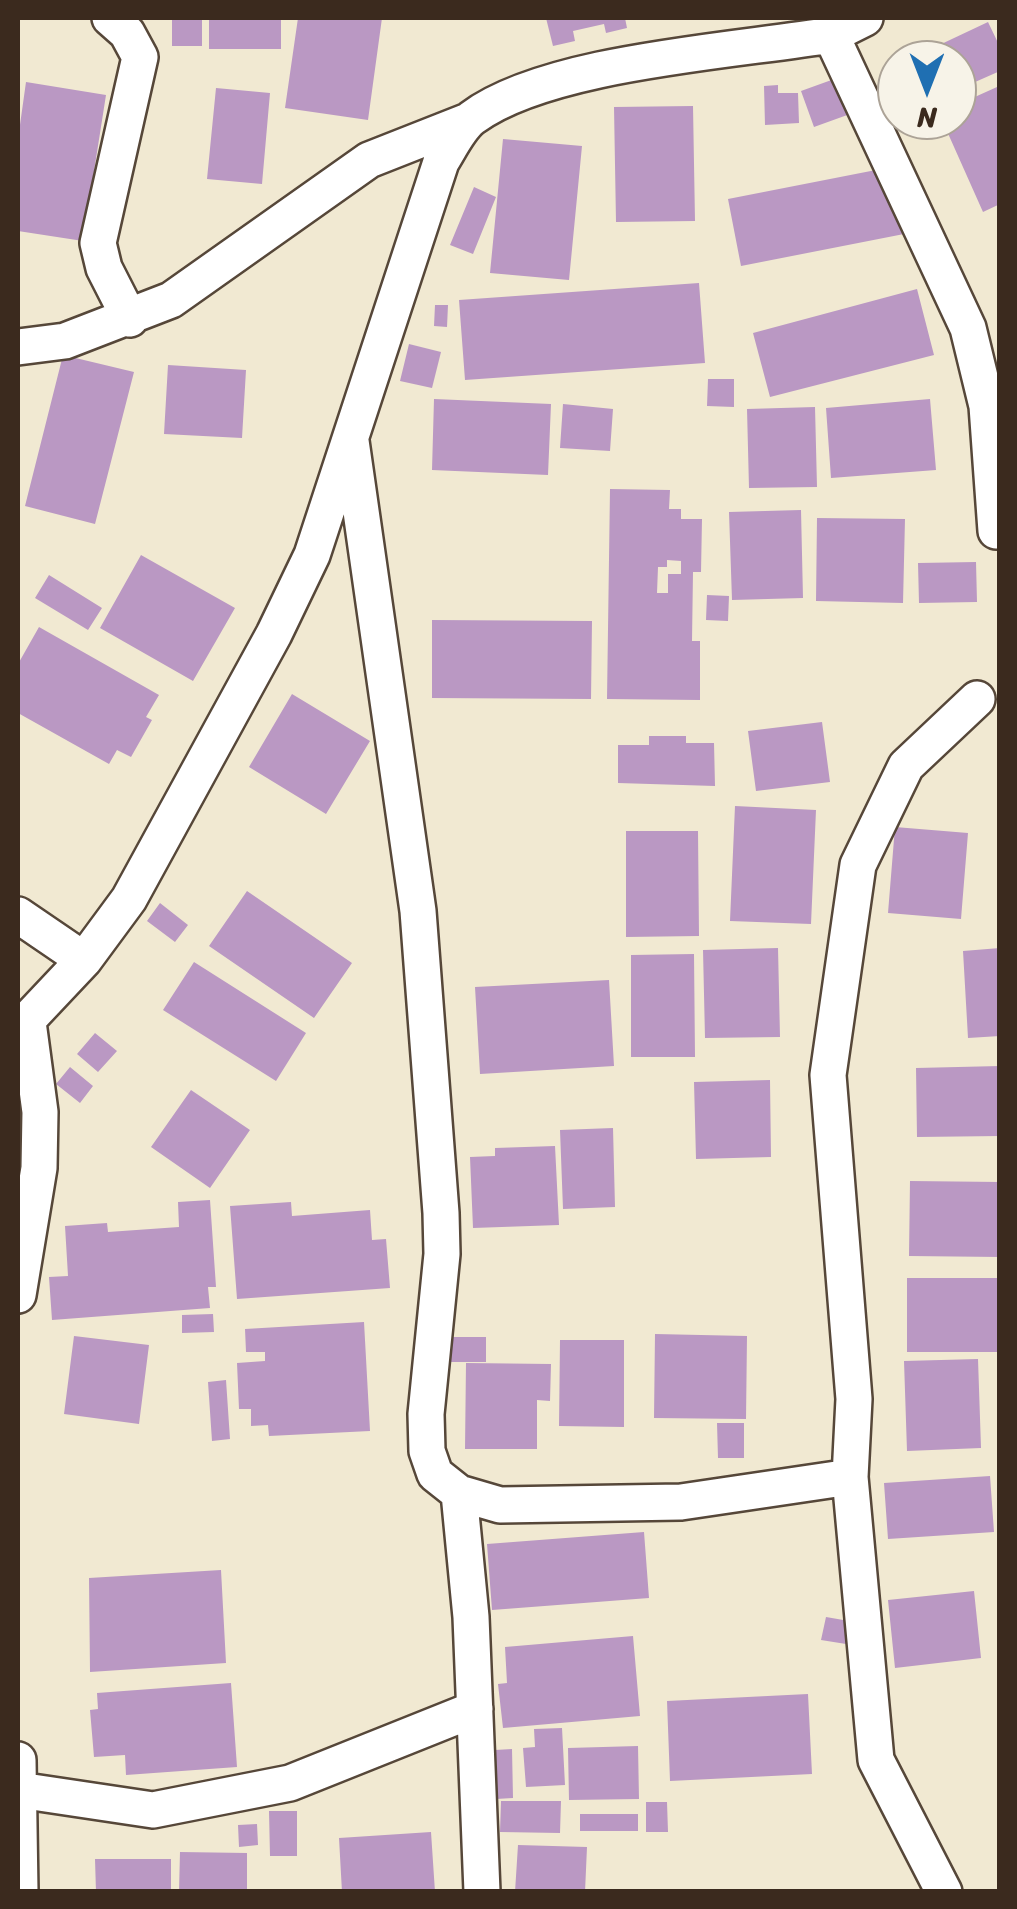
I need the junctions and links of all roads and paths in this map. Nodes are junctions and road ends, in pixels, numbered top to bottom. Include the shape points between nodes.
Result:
1 (110, 18) edge
2 (865, 18) edge
3 (831, 36) junction
4 (468, 121) junction
5 (130, 319) junction
6 (18, 347) edge
7 (351, 441) junction
8 (996, 530) dead end
9 (977, 700) dead end
10 (18, 915) edge
11 (84, 960) junction
12 (23, 1026) edge
13 (18, 1294) edge
14 (850, 1477) junction
15 (459, 1493) junction
16 (475, 1709) junction
17 (18, 1760) edge
18 (19, 1790) edge
19 (20, 1892) edge
20 (482, 1892) edge
21 (944, 1892) edge

1 - 5 street via 140,57 98,243
2 - 3 street
3 - 4 street via 563,77 506,96
3 - 8 street via 968,328 987,406
4 - 5 street via 369,160 170,300
4 - 7 street via 441,162
5 - 6 street via 66,341
7 - 11 street via 312,555 274,634 129,899
7 - 15 street via 418,912 437,1156 442,1254 428,1450 435,1474
9 - 14 street via 906,766 858,866 828,1075 854,1399
10 - 11 street
11 - 12 street
12 - 13 street via 40,1112 39,1168
14 - 15 street via 682,1502 500,1505
14 - 21 street via 876,1760
15 - 16 street
16 - 18 street via 290,1782 153,1810
16 - 20 street
17 - 18 street
18 - 19 street

